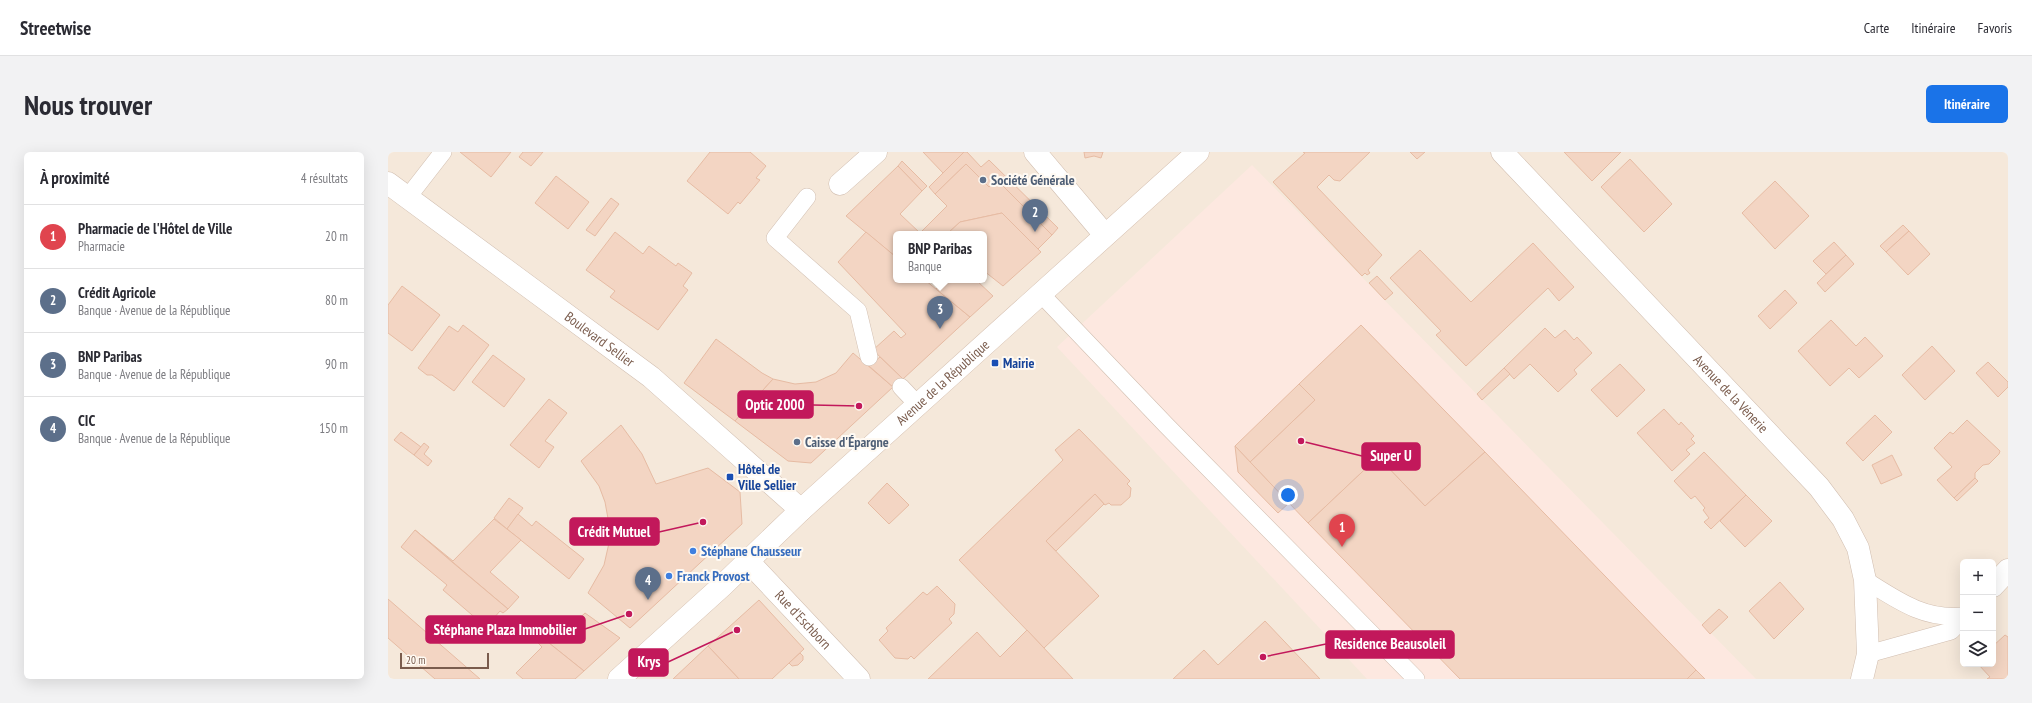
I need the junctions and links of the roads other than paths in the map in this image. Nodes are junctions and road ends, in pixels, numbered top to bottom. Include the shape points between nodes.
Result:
1 (443, 152) edge
2 (876, 152) edge
3 (1035, 152) edge
4 (1198, 152) edge
5 (1502, 152) edge
6 (388, 183) edge
7 (840, 184) dead end
8 (408, 197) junction
9 (807, 197) dead end
10 (1105, 235) junction
11 (1040, 293) junction
12 (869, 357) dead end
13 (902, 387) dead end
14 (918, 405) junction
15 (801, 510) junction
16 (747, 560) junction
17 (2008, 570) edge
18 (1865, 580) junction
19 (1996, 583) edge
20 (1960, 617) edge
21 (1960, 620) edge
22 (1868, 654) junction
23 (619, 679) edge
24 (859, 679) edge
25 (1416, 679) edge
26 (1862, 679) edge

1 - 8 lane
2 - 7 street
3 - 10 street
4 - 10 street, Avenue de la République
5 - 18 street, Avenue de la Vénerie via 1819,487 1843,520 1858,548
6 - 8 street, Boulevard Sellier
8 - 15 street, Boulevard Sellier via 651,377
9 - 12 lane via 775,238 858,311
10 - 11 street, Avenue de la République
11 - 14 street, Avenue de la République
11 - 25 lane via 1166,426
13 - 14 lane
14 - 15 street, Avenue de la République
15 - 16 street, Avenue de la République
16 - 23 street, Avenue de la République via 722,586
16 - 24 street, Rue d'Eschborn
17 - 19 street
18 - 20 lane via 1909,608 1946,618
18 - 22 street, Avenue de la Vénerie
21 - 22 lane via 1951,631
22 - 26 street, Avenue de la Vénerie

